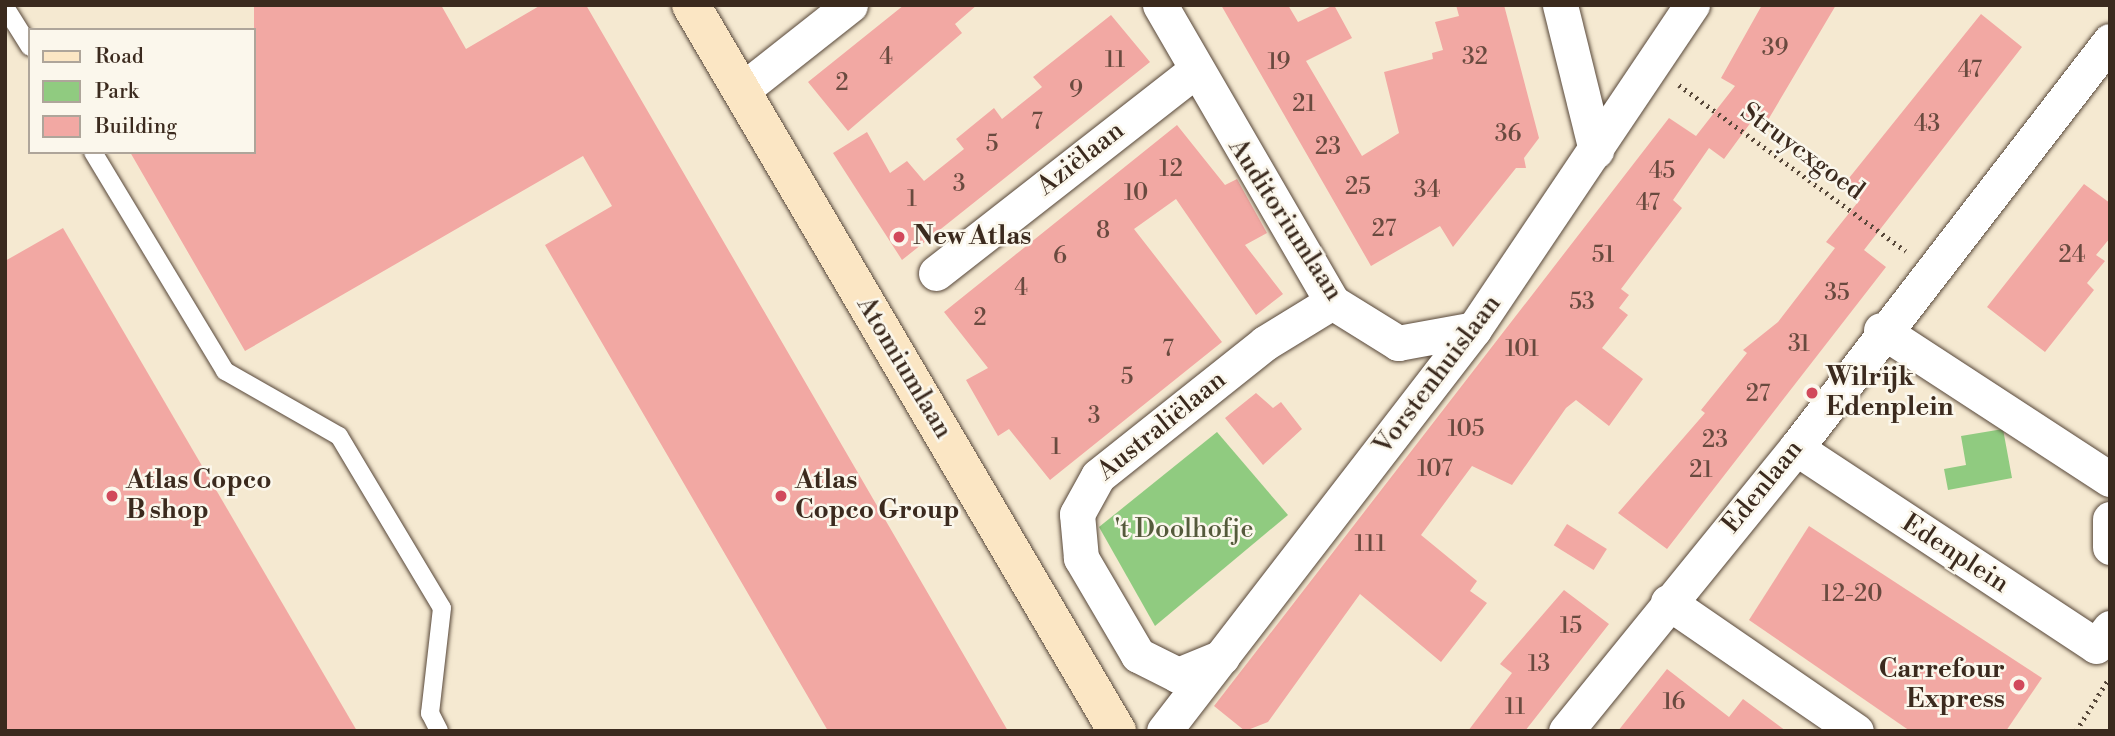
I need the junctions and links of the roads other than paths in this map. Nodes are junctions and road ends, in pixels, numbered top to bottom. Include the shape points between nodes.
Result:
1 (691, 5) edge
2 (1160, 5) edge
3 (1560, 5) edge
4 (1692, 5) edge
5 (5, 6) edge
6 (834, 10) edge
7 (2110, 41) edge
8 (28, 44) edge
9 (1193, 72) junction
10 (741, 91) junction
11 (1596, 151) junction
12 (94, 154) edge
13 (936, 272) dead end
14 (1332, 302) junction
15 (1474, 329) junction
16 (1881, 330) junction
17 (1796, 448) junction
18 (2110, 478) edge
19 (2110, 519) edge
20 (2110, 548) edge
21 (1668, 602) junction
22 (2110, 628) edge
23 (1226, 656) junction
24 (439, 731) edge
25 (1117, 731) edge
26 (1164, 731) edge
27 (1566, 731) edge
28 (1856, 731) edge

1 - 10 street, Atomiumlaan
2 - 9 street, Auditoriumlaan
3 - 11 street
4 - 11 street, Vorstenhuislaan
5 - 8 lane
6 - 10 street
7 - 16 street, Edenlaan
9 - 13 street, Aziëlaan
9 - 14 street, Auditoriumlaan
10 - 25 street, Atomiumlaan
11 - 15 street, Vorstenhuislaan
12 - 24 lane via 225,371 339,436 435,596 442,608 430,713
14 - 15 street, Auditoriumlaan via 1398,343
14 - 23 street, Australiëlaan via 1265,343 1098,476 1077,514 1081,558 1138,655 1178,675
15 - 23 street, Vorstenhuislaan
16 - 17 street, Edenlaan
16 - 18 street
17 - 21 street, Edenlaan
17 - 22 street, Edenplein via 2096,646
19 - 20 street
21 - 27 street, Edenlaan
21 - 28 street
23 - 26 street, Vorstenhuislaan

